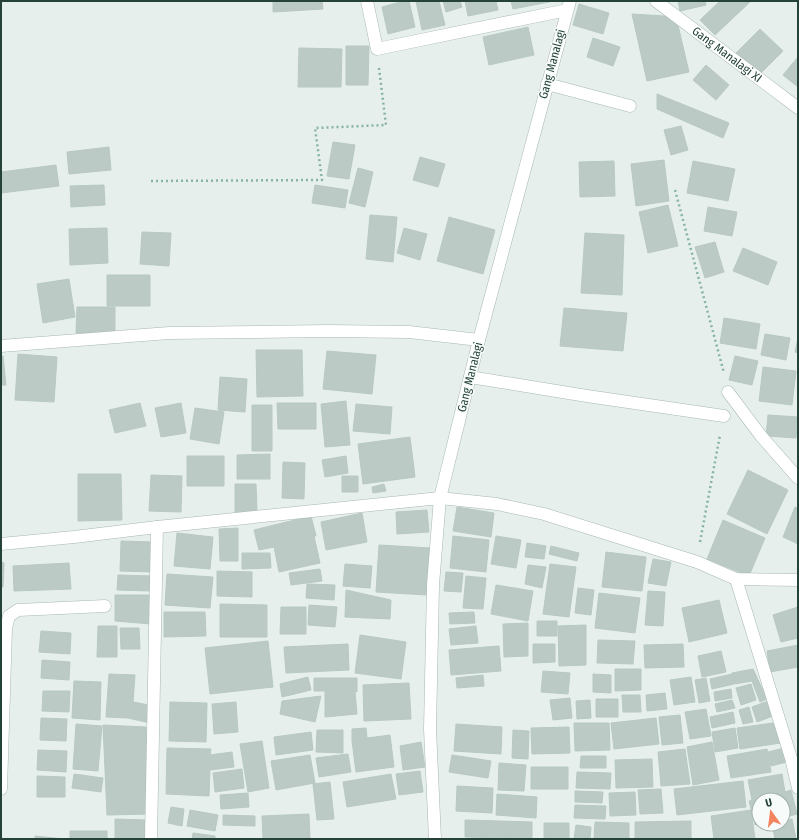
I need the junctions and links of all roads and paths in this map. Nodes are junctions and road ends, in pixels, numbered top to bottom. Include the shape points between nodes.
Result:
1 (367, 1) edge
2 (656, 1) edge
3 (568, 6) edge
4 (377, 50) junction
5 (547, 84) junction
6 (630, 106) dead end
7 (798, 108) edge
8 (151, 181) dead end
9 (675, 190) dead end
10 (479, 340) junction
11 (1, 346) edge
12 (470, 377) junction
13 (728, 392) joint
14 (724, 416) joint
15 (798, 478) edge
16 (440, 498) junction
17 (157, 527) junction
18 (1, 544) edge
19 (697, 562) junction
20 (736, 579) junction
21 (798, 580) edge
22 (105, 606) dead end
23 (798, 788) edge
24 (1, 789) edge
25 (151, 839) edge
26 (435, 839) edge

1 - 4 street
2 - 7 street, Gang Manalagi XI
3 - 4 street
3 - 5 street, Gang Manalagi
4 - 8 path via 386,125 315,128 322,180
5 - 6 street
5 - 10 street, Gang Manalagi
9 - 13 path
10 - 11 street via 409,332 177,332
10 - 12 street, Gang Manalagi
12 - 14 street
12 - 16 street, Gang Manalagi
13 - 15 street via 761,436
14 - 19 path
16 - 17 street
16 - 19 street via 497,504 544,514
16 - 26 street, Gang Manalagi via 433,585 430,729
17 - 18 street
17 - 25 street
19 - 20 street
20 - 21 street
20 - 23 street
22 - 24 street via 18,610 9,616 6,628

